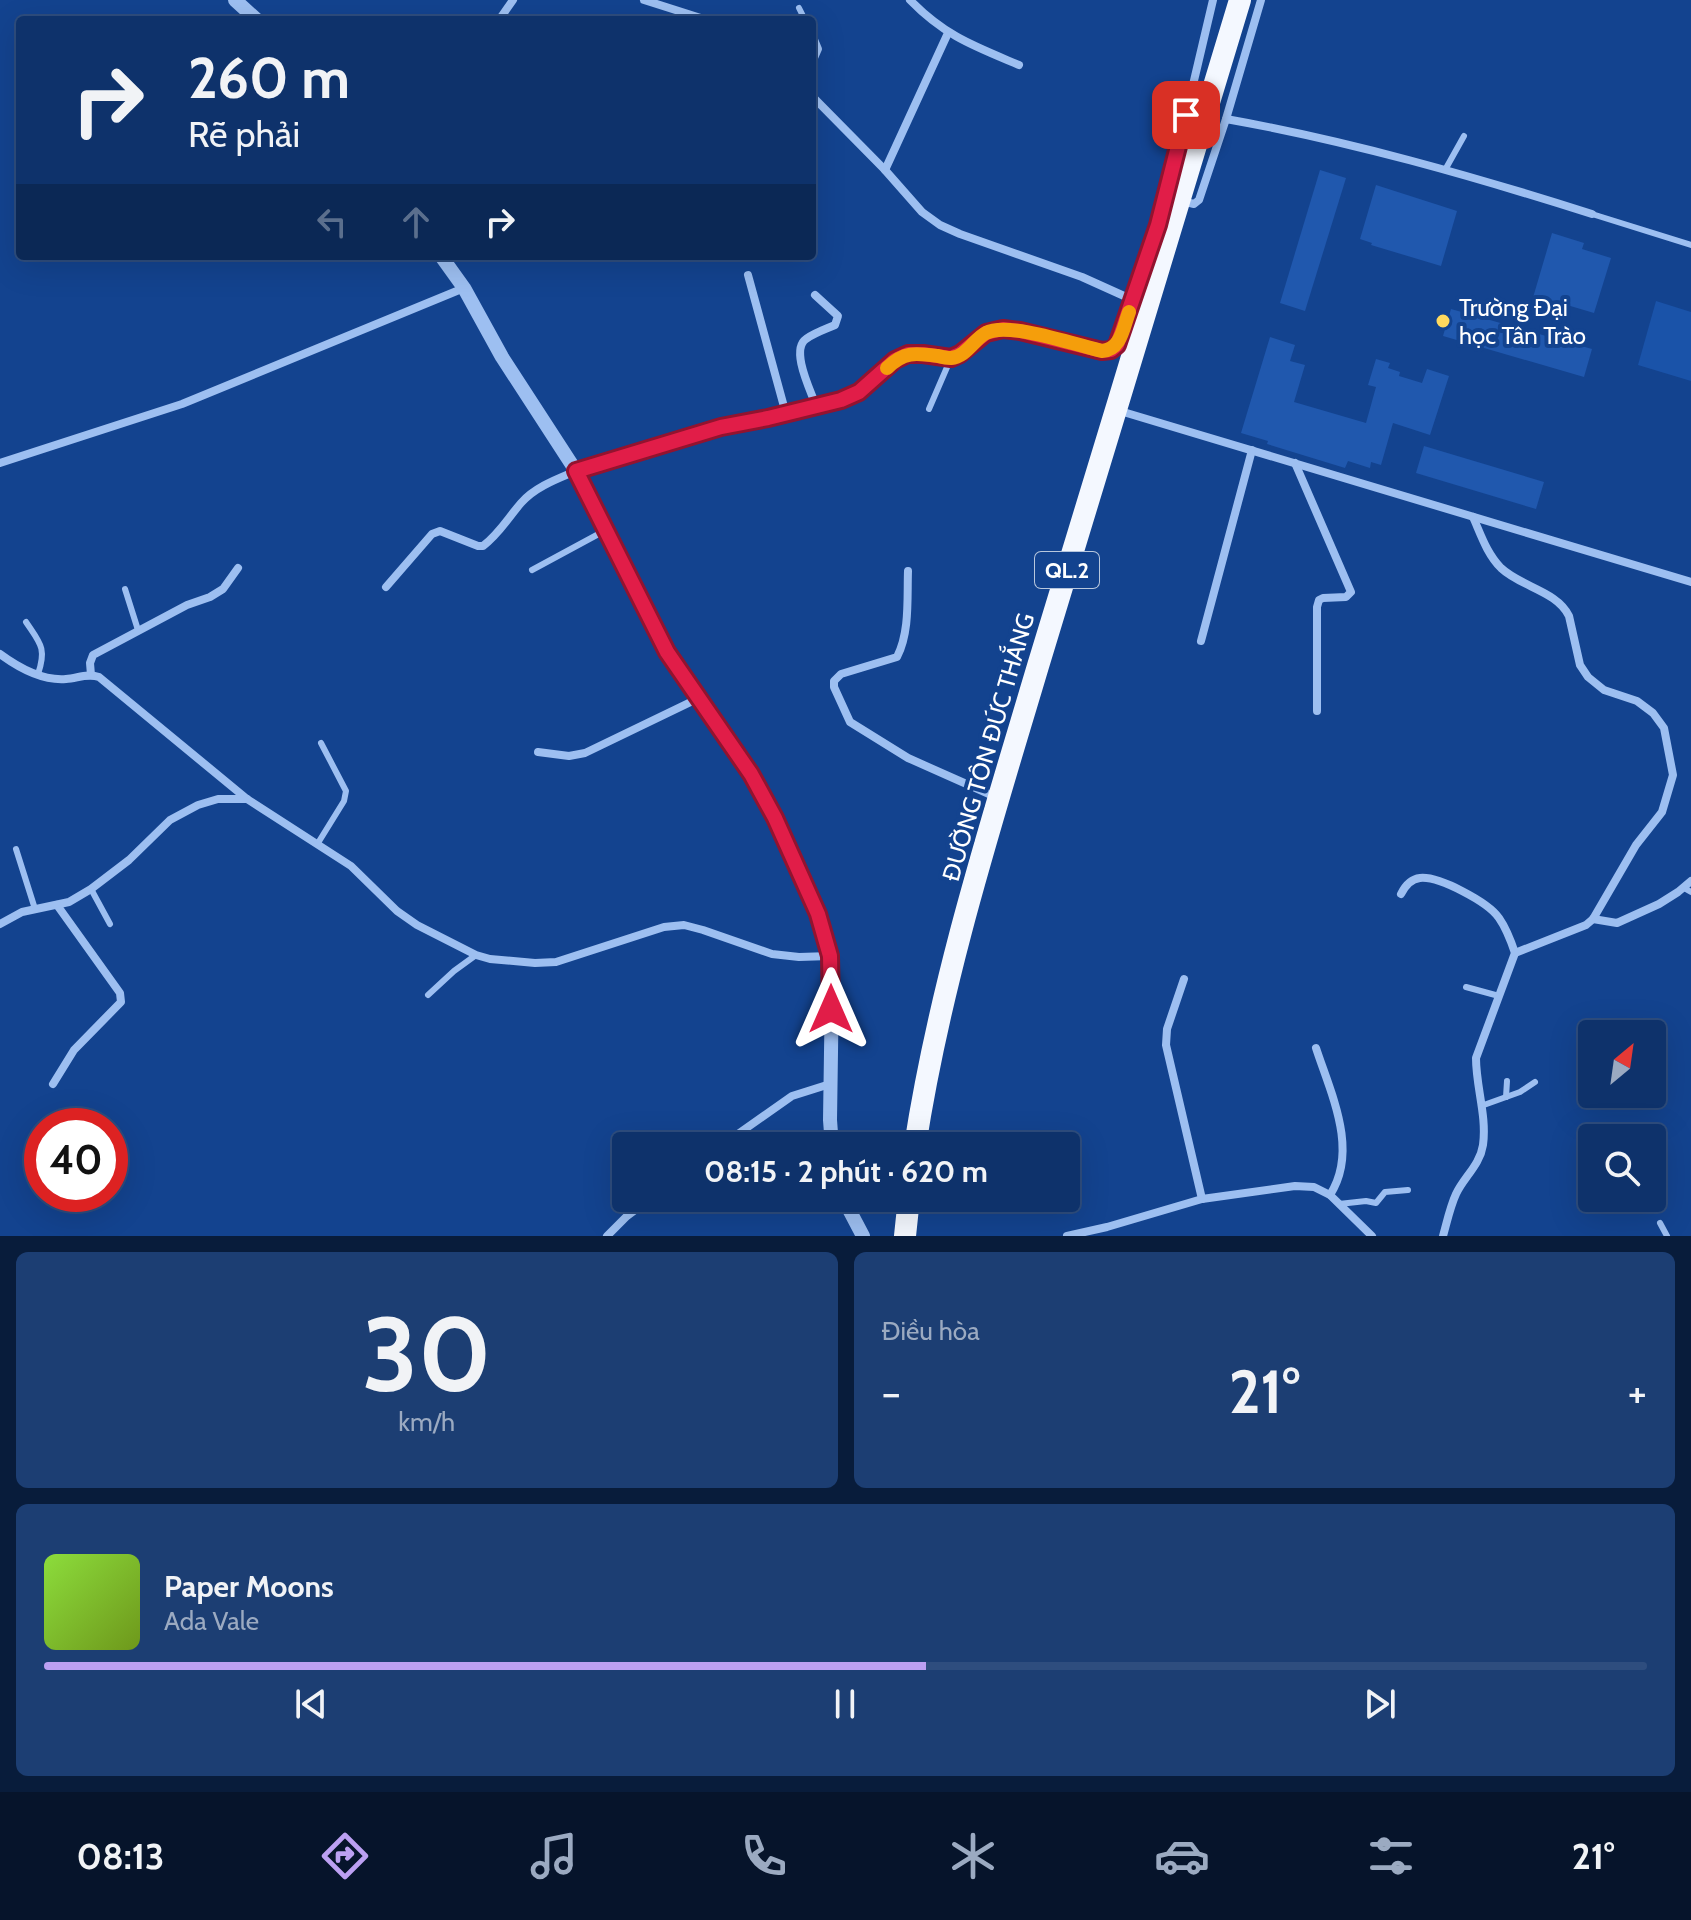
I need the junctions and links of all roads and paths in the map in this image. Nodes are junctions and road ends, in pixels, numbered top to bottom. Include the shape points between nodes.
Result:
1 (644, 0) edge
2 (910, 0) edge
3 (1213, 0) edge
4 (1240, 0) edge
5 (1261, 0) edge
6 (799, 8) dead end
7 (694, 16) edge
8 (803, 16) edge
9 (948, 33) junction
10 (816, 39) edge
11 (816, 58) edge
12 (1019, 65) dead end
13 (816, 100) edge
14 (1226, 119) junction
15 (1464, 136) dead end
16 (885, 170) junction
17 (1445, 170) junction
18 (1174, 198) junction
19 (1592, 214) joint
20 (1691, 245) edge
21 (444, 260) edge
22 (748, 275) dead end
23 (464, 288) junction
24 (815, 295) dead end
25 (1133, 300) junction
26 (951, 358) junction
27 (816, 406) junction
28 (929, 409) dead end
29 (1115, 409) junction
30 (786, 414) junction
31 (1252, 450) junction
32 (0, 463) edge
33 (1295, 463) junction
34 (576, 471) junction
35 (1473, 517) junction
36 (606, 530) junction
37 (238, 568) dead end
38 (532, 570) dead end
39 (908, 571) dead end
40 (1691, 582) edge
41 (386, 587) dead end
42 (125, 589) dead end
43 (26, 622) dead end
44 (138, 630) junction
45 (1201, 641) dead end
46 (0, 654) edge
47 (38, 674) junction
48 (91, 675) junction
49 (699, 698) junction
50 (1317, 711) dead end
51 (321, 743) dead end
52 (538, 752) dead end
53 (999, 798) junction
54 (247, 799) junction
55 (318, 843) junction
56 (16, 849) dead end
57 (1689, 887) edge
58 (91, 889) junction
59 (1401, 894) dead end
60 (57, 905) junction
61 (35, 909) junction
62 (1593, 919) junction
63 (0, 924) edge
64 (110, 924) dead end
65 (1515, 953) junction
66 (476, 955) junction
67 (830, 956) junction
68 (1184, 979) dead end
69 (1466, 987) dead end
70 (428, 995) dead end
71 (1499, 996) junction
72 (1316, 1048) dead end
73 (1507, 1081) dead end
74 (1535, 1082) dead end
75 (53, 1084) dead end
76 (830, 1084) junction
77 (1506, 1097) junction
78 (1481, 1106) junction
79 (741, 1132) edge
80 (831, 1132) edge
81 (917, 1132) edge
82 (1408, 1190) dead end
83 (1330, 1195) junction
84 (1202, 1199) junction
85 (1339, 1204) junction
86 (632, 1212) edge
87 (850, 1212) edge
88 (908, 1212) edge
89 (1660, 1223) dead end
90 (607, 1236) edge
91 (863, 1236) edge
92 (905, 1236) edge
93 (1067, 1236) edge
94 (1372, 1236) edge
95 (1443, 1236) edge
96 (1667, 1236) edge

1 - 7 street
2 - 9 street
3 - 18 street
4 - 18 highway, ĐƯỜNG TÔN ĐỨC THẮNG / QL.2
5 - 14 street
6 - 8 lane
9 - 12 street
9 - 16 street
10 - 11 lane
13 - 16 street
14 - 17 street
14 - 18 street via 1199,200 1194,204
15 - 17 lane
16 - 25 street via 940,225
17 - 19 street
18 - 25 street
18 - 29 highway, ĐƯỜNG TÔN ĐỨC THẮNG / QL.2
19 - 20 lane
21 - 23 street
22 - 30 street
23 - 32 street via 182,404
23 - 34 street
24 - 27 street via 838,316 835,325 800,344
25 - 26 street via 1111,350 1003,329 986,333
26 - 27 street via 908,354 859,392
26 - 28 lane
27 - 30 street
29 - 31 street
29 - 53 highway, ĐƯỜNG TÔN ĐỨC THẮNG / QL.2
30 - 34 street via 721,427
31 - 33 street
31 - 45 street
33 - 35 street
33 - 50 street via 1351,592 1319,600
34 - 36 street
34 - 41 street via 531,493 483,546 440,531 432,534
35 - 40 street
35 - 62 street via 1501,567 1566,609 1588,677 1604,690 1637,701 1664,728 1673,775 1662,812
36 - 38 lane
36 - 49 street via 667,652
37 - 44 street via 223,589
39 - 53 street via 906,627 897,657 841,674 834,687 850,722 908,758
42 - 44 lane
43 - 47 lane via 43,649
44 - 48 street via 93,655
46 - 47 street
47 - 48 street via 53,679
48 - 54 street
49 - 52 street via 585,753
49 - 67 street via 775,818 818,914
51 - 55 lane via 346,791
53 - 81 highway, ĐƯỜNG TÔN ĐỨC THẮNG / QL.2 via 946,987
54 - 55 street
54 - 58 street via 218,799 170,820
55 - 66 street via 351,866 397,911
56 - 61 lane
57 - 62 street via 1617,923
58 - 60 street
58 - 64 lane
59 - 65 street via 1412,880 1427,878 1483,903 1500,919
60 - 61 street
60 - 75 street via 120,993 121,1002 74,1050
61 - 63 street
62 - 65 street
65 - 71 street
66 - 67 street via 556,962 684,925 772,954
66 - 70 lane
67 - 76 street
68 - 84 street via 1166,1045
69 - 71 lane
71 - 78 street via 1476,1058
72 - 83 street via 1341,1126 1343,1159
73 - 77 lane
74 - 77 lane
76 - 79 street via 792,1096
76 - 80 street
77 - 78 lane
78 - 95 street via 1482,1149 1456,1193
82 - 85 lane via 1385,1192 1376,1203
83 - 84 street via 1295,1186
83 - 85 street
84 - 93 street
85 - 94 street
86 - 90 street
87 - 91 street
88 - 92 highway
89 - 96 lane

